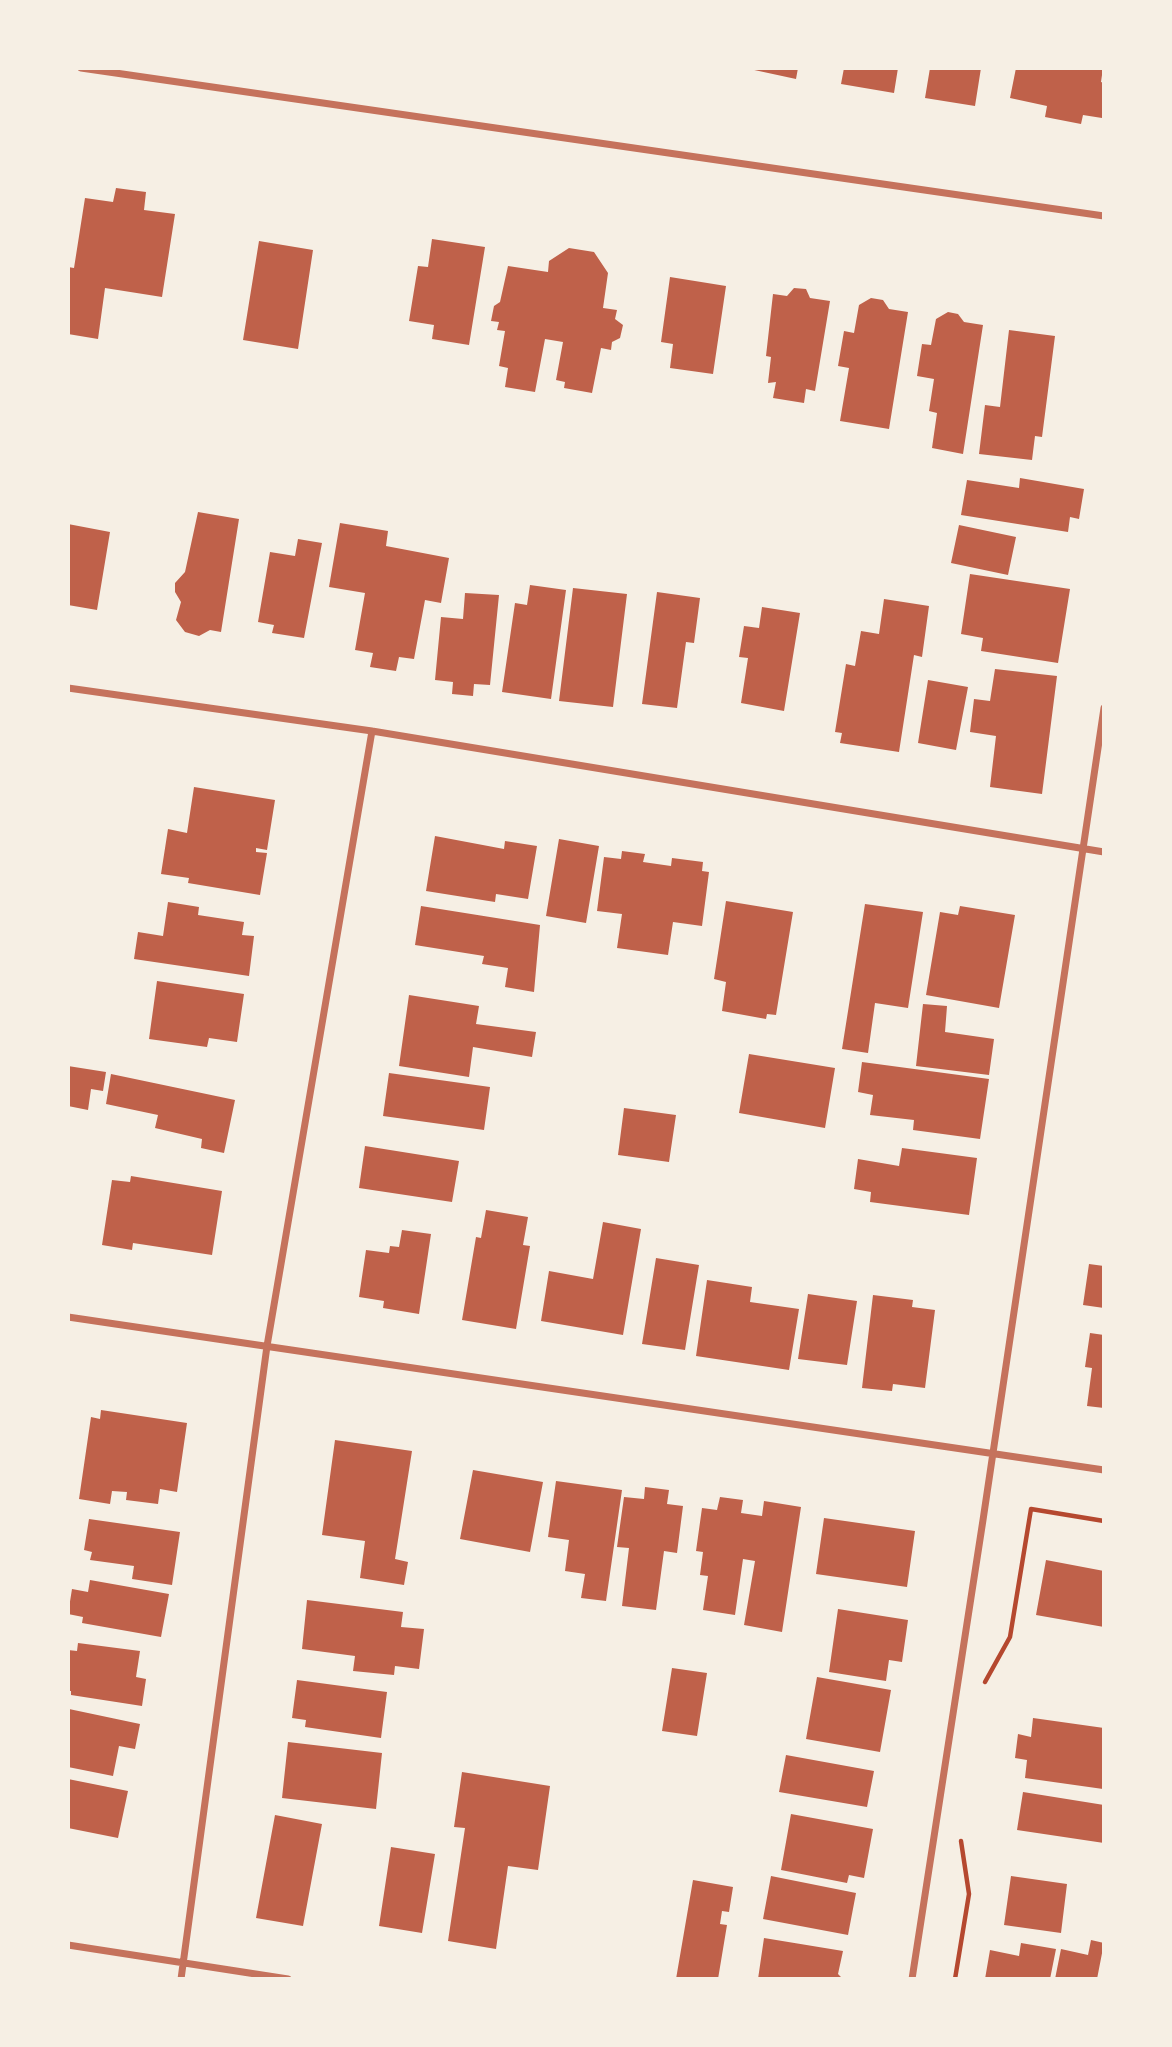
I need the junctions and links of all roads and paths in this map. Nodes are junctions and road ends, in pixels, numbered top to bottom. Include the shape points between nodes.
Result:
1 (81, 68) edge
2 (1104, 216) edge
3 (68, 688) edge
4 (1104, 708) edge
5 (372, 731) junction
6 (1083, 849) junction
7 (1104, 852) edge
8 (68, 1317) edge
9 (267, 1346) junction
10 (993, 1454) junction
11 (1104, 1470) edge
12 (1104, 1521) edge
13 (984, 1684) dead end
14 (959, 1830) dead end
15 (68, 1945) edge
16 (184, 1963) junction
17 (181, 1979) edge
18 (288, 1979) edge
19 (912, 1979) edge
20 (955, 1979) edge

1 - 2 street
3 - 5 street
4 - 6 street
5 - 6 street
5 - 9 street
6 - 7 street
6 - 10 street
8 - 9 street
9 - 10 street
9 - 16 street
10 - 11 street
10 - 19 street
12 - 13 path via 1031,1509 1010,1637
14 - 20 path via 969,1894
15 - 16 street
16 - 17 street
16 - 18 street

